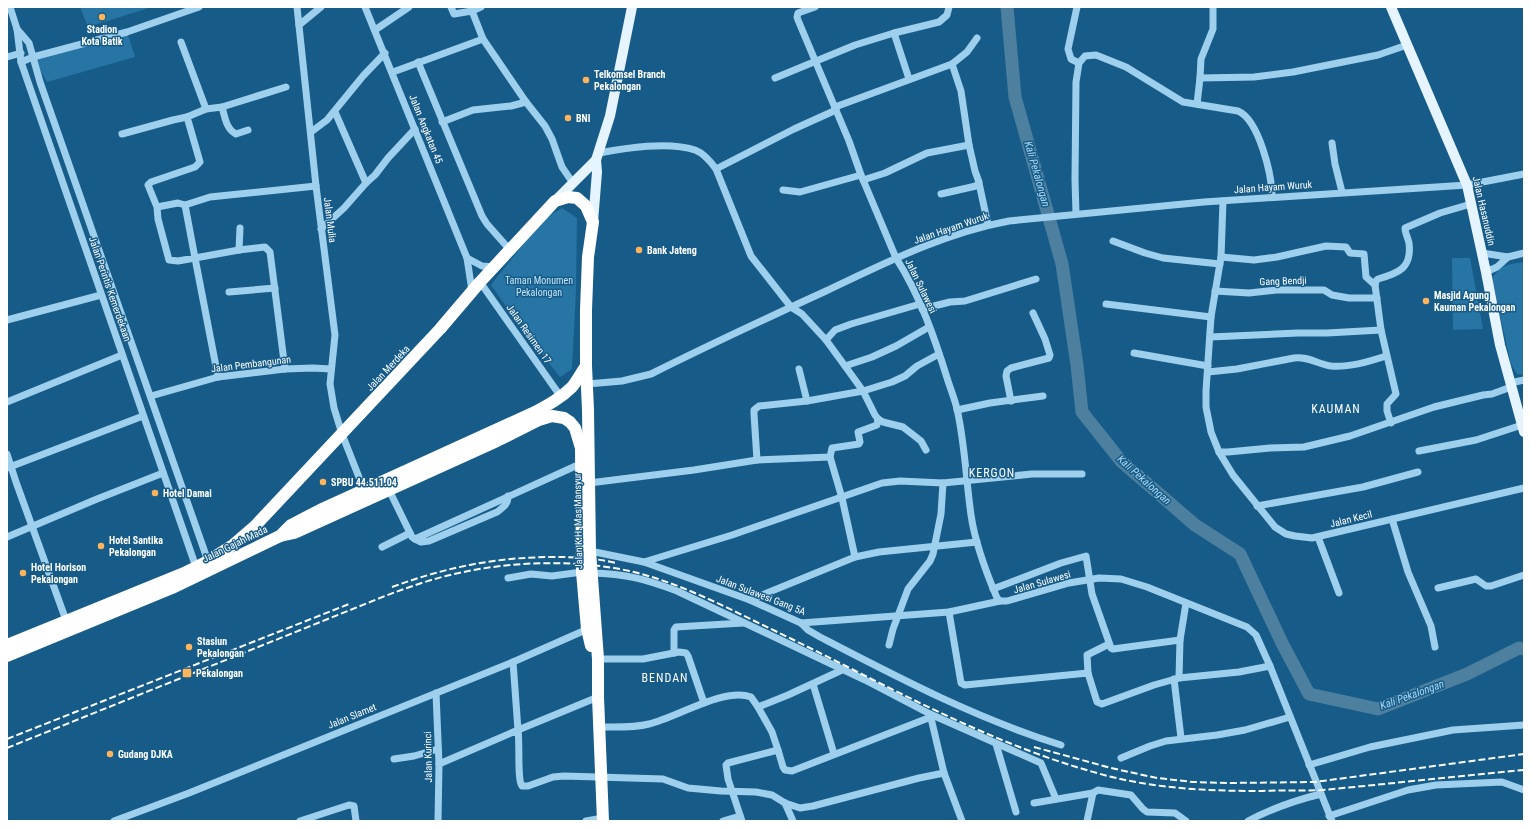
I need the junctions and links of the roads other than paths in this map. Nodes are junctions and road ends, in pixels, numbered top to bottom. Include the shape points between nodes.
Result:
1 (10, 7) edge
2 (199, 7) edge
3 (297, 7) edge
4 (321, 7) edge
5 (365, 7) edge
6 (409, 7) edge
7 (451, 7) edge
8 (481, 7) edge
9 (632, 7) edge
10 (815, 7) edge
11 (949, 7) edge
12 (1077, 7) edge
13 (1213, 7) edge
14 (1391, 7) edge
15 (472, 11) junction
16 (299, 25) junction
17 (17, 29) junction
18 (375, 30) junction
19 (894, 33) junction
20 (484, 38) junction
21 (977, 38) dead end
22 (181, 42) dead end
23 (1407, 45) junction
24 (21, 53) junction
25 (385, 53) junction
26 (33, 57) junction
27 (7, 58) edge
28 (814, 61) junction
29 (21, 62) junction
30 (418, 62) junction
31 (1079, 63) junction
32 (952, 64) junction
33 (393, 72) junction
34 (775, 78) dead end
35 (909, 78) junction
36 (1200, 78) junction
37 (286, 87) dead end
38 (526, 102) junction
39 (1197, 104) junction
40 (222, 107) junction
41 (835, 109) junction
42 (206, 110) junction
43 (335, 112) junction
44 (187, 117) junction
45 (442, 122) junction
46 (248, 130) dead end
47 (415, 130) junction
48 (311, 132) junction
49 (122, 134) dead end
50 (1332, 143) dead end
51 (969, 145) junction
52 (597, 156) junction
53 (716, 169) junction
54 (1524, 174) edge
55 (862, 177) junction
56 (366, 183) junction
57 (573, 183) junction
58 (979, 183) junction
59 (1467, 185) junction
60 (316, 186) junction
61 (783, 190) dead end
62 (1342, 192) junction
63 (941, 194) dead end
64 (1272, 198) junction
65 (555, 201) junction
66 (1223, 201) junction
67 (1470, 204) junction
68 (185, 205) junction
69 (157, 207) junction
70 (1075, 214) junction
71 (593, 222) junction
72 (988, 225) junction
73 (240, 228) dead end
74 (321, 229) junction
75 (1113, 241) dead end
76 (239, 250) junction
77 (510, 250) junction
78 (1482, 253) junction
79 (1524, 253) edge
80 (1508, 256) junction
81 (195, 258) junction
82 (467, 258) junction
83 (896, 258) junction
84 (1220, 260) junction
85 (494, 267) junction
86 (1486, 272) junction
87 (1036, 279) dead end
88 (476, 286) junction
89 (1375, 286) junction
90 (275, 288) junction
91 (1215, 291) junction
92 (229, 292) dead end
93 (101, 295) junction
94 (1377, 298) junction
95 (1106, 304) dead end
96 (921, 306) junction
97 (791, 307) junction
98 (1034, 313) dead end
99 (1211, 317) junction
100 (7, 320) edge
101 (929, 327) junction
102 (1381, 330) junction
103 (1210, 337) junction
104 (826, 340) junction
105 (1134, 353) dead end
106 (939, 354) junction
107 (122, 355) junction
108 (1386, 356) junction
109 (586, 366) junction
110 (845, 366) junction
111 (285, 369) junction
112 (332, 369) junction
113 (799, 369) dead end
114 (1208, 369) junction
115 (218, 377) junction
116 (1524, 380) edge
117 (587, 384) junction
118 (1510, 385) junction
119 (863, 391) junction
120 (151, 396) junction
121 (1043, 396) dead end
122 (561, 397) junction
123 (1011, 400) junction
124 (807, 401) junction
125 (7, 402) edge
126 (957, 410) junction
127 (143, 416) junction
128 (878, 419) junction
129 (1391, 423) junction
130 (516, 426) junction
131 (1523, 429) edge
132 (342, 434) junction
133 (926, 450) dead end
134 (1419, 451) dead end
135 (1219, 452) junction
136 (7, 454) edge
137 (830, 457) junction
138 (756, 460) junction
139 (580, 464) junction
140 (9, 468) edge
141 (1418, 472) dead end
142 (163, 473) junction
143 (1082, 474) dead end
144 (968, 480) junction
145 (589, 483) junction
146 (943, 483) junction
147 (1524, 488) edge
148 (364, 490) junction
149 (389, 490) junction
150 (842, 498) junction
151 (1257, 506) junction
152 (262, 518) junction
153 (1392, 519) junction
154 (33, 527) junction
155 (410, 533) junction
156 (7, 537) edge
157 (1318, 537) junction
158 (276, 538) junction
159 (977, 542) junction
160 (233, 545) joint
161 (935, 546) junction
162 (382, 547) dead end
163 (590, 551) junction
164 (855, 558) junction
165 (644, 562) junction
166 (210, 565) junction
167 (197, 572) junction
168 (587, 573) junction
169 (1524, 575) edge
170 (508, 578) dead end
171 (1089, 580) junction
172 (1438, 588) dead end
173 (993, 589) junction
174 (1339, 593) dead end
175 (750, 600) junction
176 (1000, 601) junction
177 (1186, 603) junction
178 (949, 612) junction
179 (898, 616) junction
180 (743, 623) junction
181 (801, 623) junction
182 (68, 625) junction
183 (591, 628) junction
184 (1180, 640) junction
185 (7, 644) edge
186 (1109, 644) junction
187 (889, 646) dead end
188 (1435, 647) dead end
189 (674, 653) junction
190 (7, 656) edge
191 (598, 659) junction
192 (513, 662) junction
193 (1270, 666) junction
194 (842, 670) junction
195 (1088, 673) junction
196 (597, 675) junction
197 (1176, 678) junction
198 (812, 684) junction
199 (436, 693) junction
200 (598, 698) junction
201 (704, 703) junction
202 (758, 707) junction
203 (930, 716) junction
204 (1290, 717) junction
205 (1524, 725) edge
206 (600, 727) junction
207 (518, 730) junction
208 (1181, 738) junction
209 (996, 744) junction
210 (1061, 745) dead end
211 (438, 749) junction
212 (778, 750) junction
213 (834, 754) junction
214 (394, 758) dead end
215 (1121, 758) dead end
216 (439, 764) junction
217 (1309, 765) junction
218 (944, 773) junction
219 (602, 778) junction
220 (1524, 790) edge
221 (732, 791) junction
222 (1093, 793) junction
223 (1321, 794) junction
224 (1056, 799) junction
225 (785, 803) junction
226 (1034, 803) dead end
227 (1016, 812) dead end
228 (1330, 818) edge
229 (741, 819) edge
230 (603, 820) edge
231 (114, 821) edge
232 (300, 821) edge
233 (356, 821) edge
234 (438, 821) edge
235 (586, 821) edge
236 (722, 821) edge
237 (793, 821) edge
238 (962, 821) edge
239 (1087, 821) edge
240 (1186, 821) edge
241 (1248, 821) edge

1 - 17 street, Jalan Perintis Kemerdekaan
2 - 26 street via 127,32
3 - 16 street, Jalan Mulia
4 - 16 street
5 - 18 street, Jalan Angkatan 45
6 - 18 street
7 - 15 street via 454,14
8 - 15 street
9 - 52 main road via 610,116
10 - 28 street, Jalan Sulawesi via 798,13 797,17
11 - 19 street via 947,15 939,22
12 - 31 street via 1068,49 1071,59
13 - 36 street via 1213,29 1201,59
14 - 23 main road, Jalan Hasanuddin
15 - 20 street
16 - 48 street, Jalan Mulia
17 - 24 street, Jalan Perintis Kemerdekaan
17 - 26 street via 29,43
18 - 25 street, Jalan Angkatan 45
19 - 28 street
19 - 35 street
20 - 30 street
20 - 38 street
21 - 32 street via 967,52
22 - 42 street
23 - 36 street via 1366,58 1293,72 1254,77
23 - 59 main road, Jalan Hasanuddin
24 - 27 street
24 - 29 street, Jalan Perintis Kemerdekaan
25 - 33 street, Jalan Angkatan 45
25 - 43 street
26 - 29 street
26 - 120 street
28 - 34 street
28 - 41 street, Jalan Sulawesi
29 - 93 street, Jalan Perintis Kemerdekaan
30 - 33 street
30 - 45 street
31 - 39 street via 1085,56 1096,55 1126,67 1176,99
31 - 70 street via 1076,82
32 - 35 street
32 - 51 street via 961,91
33 - 47 street, Jalan Angkatan 45
35 - 41 street
36 - 39 street
37 - 40 street
38 - 45 street via 473,110
38 - 57 street via 545,126 562,167
39 - 64 street via 1238,111 1246,118 1256,132 1266,157
40 - 42 street
40 - 46 street via 232,132 236,134
41 - 53 street
41 - 55 street, Jalan Sulawesi
42 - 44 street
43 - 48 street
43 - 56 street
44 - 49 street
44 - 69 street via 200,162 195,167 148,184
45 - 77 street via 482,216
47 - 56 street
47 - 82 street, Jalan Angkatan 45
48 - 60 street, Jalan Mulia
50 - 62 street
51 - 55 street via 927,154 885,173
51 - 58 street
52 - 53 street via 644,146 675,147 696,150
52 - 57 main road
52 - 71 main road
53 - 97 street via 751,256
54 - 59 street, Jalan Hayam Wuruk
55 - 61 street via 800,192
55 - 83 street, Jalan Sulawesi
56 - 74 street
57 - 65 main road
58 - 63 street via 976,186
58 - 72 street
59 - 62 street, Jalan Hayam Wuruk
59 - 67 main road, Jalan Hasanuddin
60 - 68 street via 210,197
60 - 74 street, Jalan Mulia
62 - 64 street, Jalan Hayam Wuruk
64 - 66 street, Jalan Hayam Wuruk
65 - 71 highway via 577,198 586,206
65 - 77 highway, Jalan Merdeka
66 - 70 street, Jalan Hayam Wuruk
66 - 84 street, Jalan Kecil
67 - 78 main road, Jalan Hasanuddin
67 - 89 street via 1405,228 1409,243 1408,262 1398,273 1378,279
68 - 69 street via 178,203
68 - 81 street
69 - 81 street via 169,260
70 - 72 street, Jalan Hayam Wuruk
71 - 109 highway, Jalan K.H. Mas Mansyur via 588,265
72 - 83 street, Jalan Hayam Wuruk
73 - 76 street
74 - 112 street, Jalan Mulia via 335,335
75 - 84 street via 1163,258
76 - 81 street
76 - 90 street via 265,247 268,249
77 - 85 highway, Jalan Merdeka
78 - 80 street
78 - 86 main road, Jalan Hasanuddin
79 - 80 street
80 - 86 street via 1497,267
81 - 115 street
82 - 85 street via 482,266
82 - 88 street, Jalan Angkatan 45
83 - 96 street, Jalan Sulawesi
83 - 97 street, Jalan Hayam Wuruk
84 - 89 street via 1254,260 1326,246 1346,247 1350,253 1364,254 1366,277
84 - 91 street, Jalan Kecil
85 - 88 highway, Jalan Merdeka
86 - 118 main road, Jalan Hasanuddin
87 - 96 street via 965,301
88 - 122 street, Jalan Resimen 17
88 - 132 highway, Jalan Merdeka via 440,329
89 - 94 street
90 - 92 street
90 - 111 street
91 - 94 street, Gang Bendji via 1249,293 1324,290 1350,298
91 - 99 street, Jalan Kecil
93 - 100 street
93 - 107 street, Jalan Perintis Kemerdekaan
94 - 102 street
95 - 99 street
96 - 101 street, Jalan Sulawesi
96 - 104 street via 851,324 835,330
97 - 104 street via 802,314
97 - 117 street, Jalan Hayam Wuruk via 651,374 622,381
98 - 123 street via 1050,355 1049,358 1007,371
99 - 103 street, Jalan Kecil
101 - 106 street, Jalan Sulawesi
101 - 110 street via 896,346
102 - 103 street
102 - 108 street
103 - 114 street, Jalan Kecil
104 - 110 street
105 - 114 street
106 - 119 street via 898,379
106 - 126 street, Jalan Sulawesi
107 - 125 street
107 - 127 street, Jalan Perintis Kemerdekaan
108 - 114 street via 1363,363 1332,366 1307,358 1294,358 1237,369
108 - 129 street via 1396,394 1387,404
109 - 117 highway, Jalan K.H. Mas Mansyur
109 - 122 highway, Jalan Gajah Mada via 573,386
110 - 119 street
111 - 112 street, Jalan Pembangunan
111 - 115 street, Jalan Pembangunan
112 - 132 street, Jalan Mulia via 330,384
113 - 124 street
114 - 135 street, Jalan Kecil via 1206,407 1211,432
115 - 120 street, Jalan Pembangunan
116 - 118 street
117 - 145 highway, Jalan K.H. Mas Mansyur
118 - 129 street via 1492,394 1434,407
118 - 131 main road, Jalan Hasanuddin
119 - 124 street
119 - 128 street
120 - 166 street
121 - 123 street
122 - 130 highway, Jalan Gajah Mada
123 - 126 street
124 - 138 street via 759,406 754,410
126 - 144 street, Jalan Sulawesi
127 - 140 street
127 - 142 street, Jalan Perintis Kemerdekaan
128 - 133 street via 903,427 921,441
128 - 137 street via 876,425 858,432 859,444 832,448
129 - 135 street via 1304,447
130 - 139 highway, Jalan K.H. Mas Mansyur via 552,416 570,422 575,428 581,448
130 - 148 highway, Jalan Gajah Mada via 421,463
130 - 149 highway
131 - 134 street
132 - 148 street, Jalan Mulia
132 - 152 highway, Jalan Merdeka
135 - 151 street, Jalan Kecil
136 - 140 street
137 - 138 street
137 - 150 street
138 - 145 street
139 - 155 street via 415,539
139 - 168 highway, Jalan K.H. Mas Mansyur
140 - 154 street
141 - 151 street via 1363,487
142 - 154 street
142 - 167 street, Jalan Perintis Kemerdekaan
143 - 144 street via 1032,474
144 - 146 street
144 - 159 street, Jalan Sulawesi via 971,515
145 - 163 highway, Jalan K.H. Mas Mansyur
146 - 150 street via 891,481
146 - 161 street
147 - 153 street, Jalan Kecil
148 - 158 highway, Jalan Gajah Mada via 291,525
149 - 155 street
149 - 158 highway via 294,533
150 - 164 street
150 - 165 street
151 - 157 street, Jalan Kecil via 1275,527 1286,534 1303,538
152 - 158 highway via 263,533
152 - 160 highway, Jalan Merdeka
153 - 157 street, Jalan Kecil
153 - 188 street via 1410,579 1431,626
154 - 156 street
154 - 182 street
155 - 162 street
157 - 174 street
158 - 166 highway, Jalan Gajah Mada
159 - 161 street
159 - 173 street, Jalan Sulawesi
160 - 166 highway, Jalan Gajah Mada
161 - 164 street via 879,552
161 - 179 street via 930,562 908,589
163 - 165 street, Jalan Sulawesi Gang 5A
163 - 168 highway, Jalan K.H. Mas Mansyur
164 - 175 street
165 - 175 street, Jalan Sulawesi Gang 5A
166 - 167 highway, Jalan Gajah Mada
167 - 182 highway, Jalan Gajah Mada
168 - 170 street via 552,576 530,574
168 - 180 street via 629,576 657,583
168 - 183 highway, Jalan K.H. Mas Mansyur
169 - 172 street via 1491,586 1486,586 1476,579
171 - 173 street via 1086,556
171 - 176 street, Jalan Sulawesi via 1009,601
171 - 177 street, Jalan Sulawesi via 1121,579
171 - 186 street
173 - 176 street, Jalan Sulawesi
175 - 181 street, Jalan Sulawesi Gang 5A
176 - 178 street, Jalan Sulawesi Gang 5A
177 - 184 street
177 - 193 street, Jalan Sulawesi via 1247,627 1256,634
178 - 179 street, Jalan Sulawesi Gang 5A
178 - 195 street via 962,684
179 - 181 street, Jalan Sulawesi Gang 5A
179 - 187 street
180 - 189 street via 676,627
180 - 194 street
181 - 210 street via 808,630 941,699 1016,731
182 - 185 highway, Jalan Gajah Mada
182 - 190 highway, Jalan Gajah Mada
183 - 191 highway, Jalan K.H. Mas Mansyur
183 - 192 street, Jalan Slamet
183 - 196 highway, Jalan K.H. Mas Mansyur
184 - 186 street via 1113,649
184 - 197 street
186 - 195 street via 1086,655
189 - 191 street via 643,659
189 - 201 street via 684,652 688,656
191 - 196 highway, Jalan K.H. Mas Mansyur
192 - 199 street, Jalan Slamet
192 - 207 street
193 - 197 street via 1239,672
193 - 204 street, Jalan Sulawesi
194 - 198 street
194 - 203 street
195 - 197 street via 1097,702 1102,704
196 - 200 highway, Jalan K.H. Mas Mansyur
197 - 208 street
198 - 202 street
198 - 213 street
199 - 211 street, Jalan Kurinci
199 - 231 street, Jalan Slamet
200 - 206 highway, Jalan K.H. Mas Mansyur
200 - 207 street
201 - 202 street via 746,695 751,697
201 - 206 street via 650,724
202 - 212 street via 772,732
203 - 209 street
203 - 213 street
203 - 218 street
204 - 208 street via 1245,730
204 - 217 street, Jalan Sulawesi
205 - 217 street via 1453,730 1370,747
206 - 219 highway, Jalan K.H. Mas Mansyur
207 - 216 street
207 - 219 street via 519,780 522,786 553,777
208 - 215 street via 1150,746
209 - 224 street via 1041,763
209 - 227 street
211 - 214 street via 414,756
211 - 216 street, Jalan Kurinci
212 - 213 street via 785,770 792,771
212 - 221 street via 728,763 726,768
216 - 234 street, Jalan Kurinci
217 - 223 street, Jalan Sulawesi
218 - 225 street via 812,806 800,808
218 - 238 street
219 - 221 street via 663,779 688,788
219 - 230 highway, Jalan K.H. Mas Mansyur
220 - 228 street via 1502,782 1436,785 1408,790
221 - 225 street via 765,793
221 - 229 street
222 - 224 street
222 - 239 street
222 - 240 street via 1098,790 1128,794 1147,812 1175,813
223 - 228 street, Jalan Sulawesi
223 - 241 street via 1265,812
224 - 226 street
225 - 237 street
229 - 236 street
230 - 235 street
232 - 233 street via 349,805 354,806

